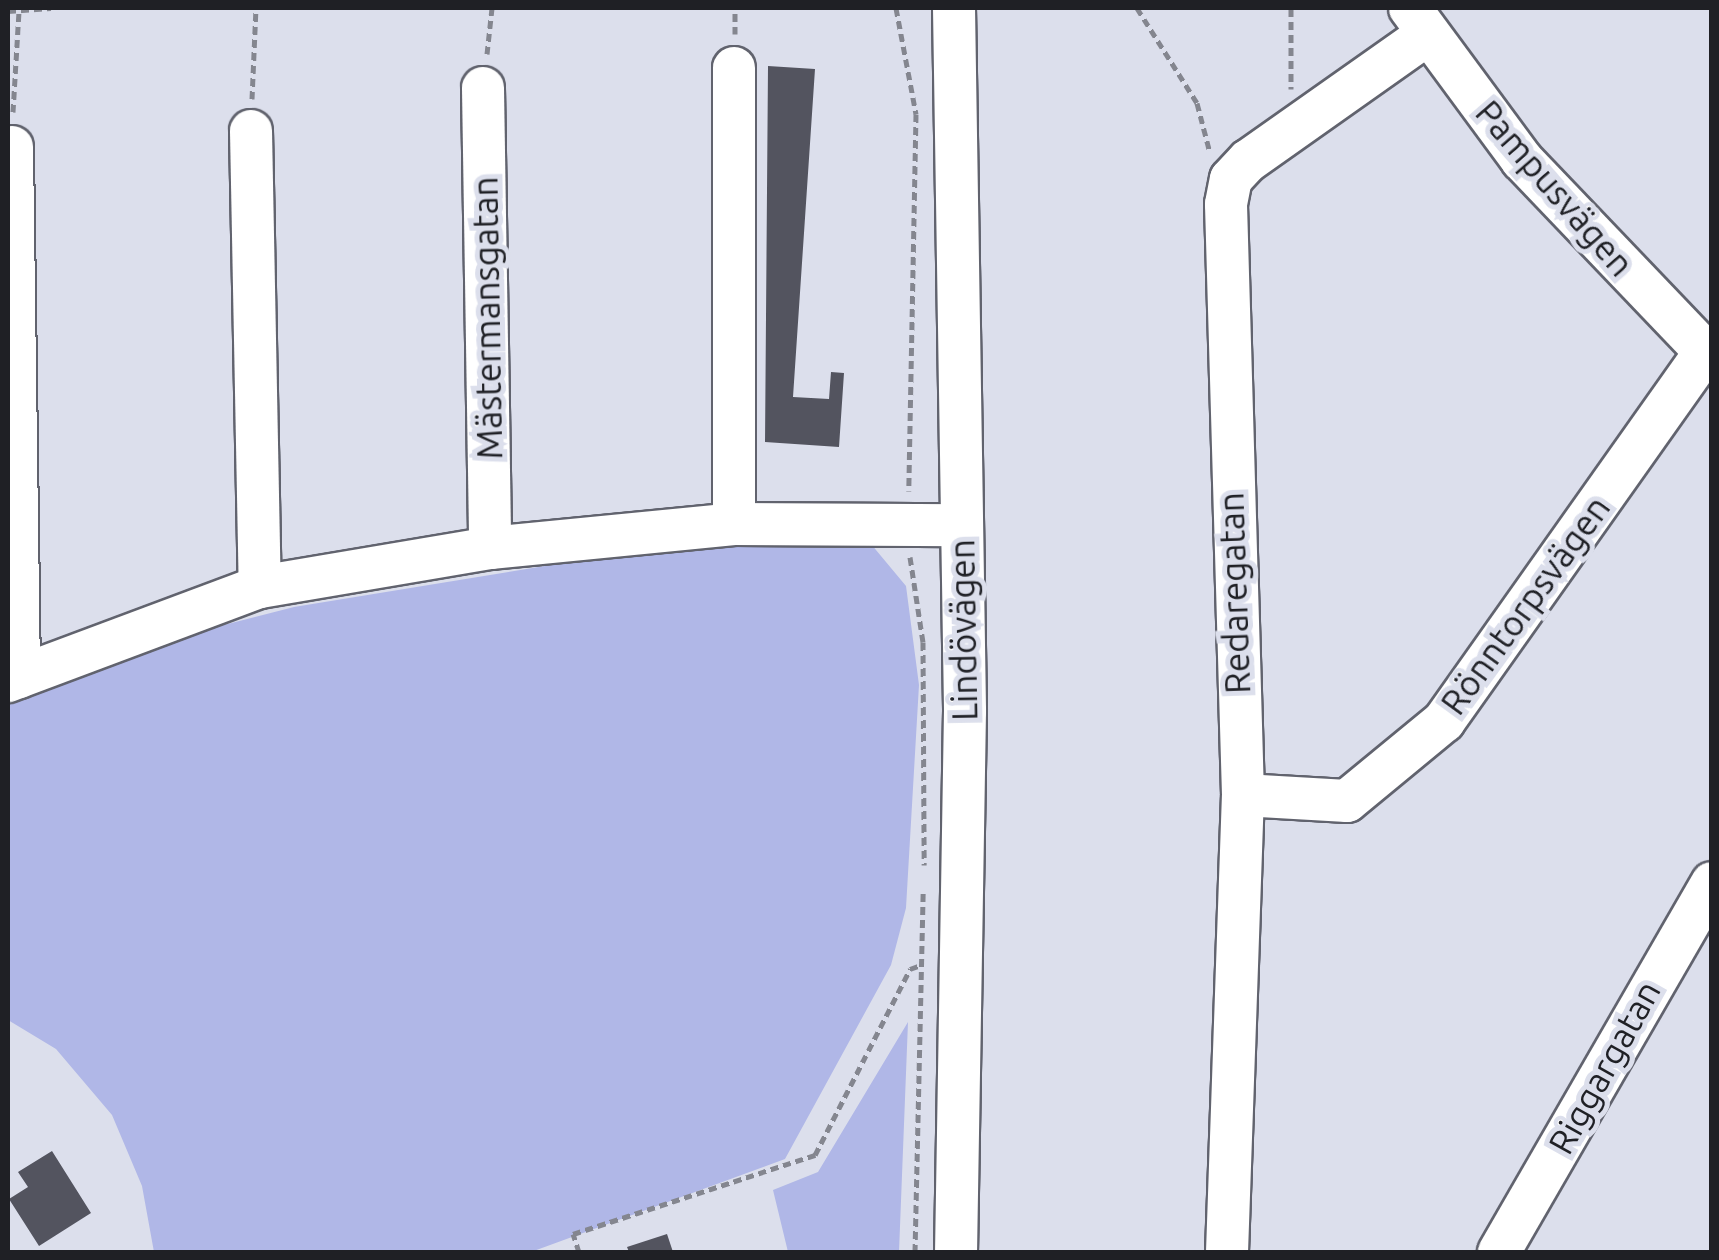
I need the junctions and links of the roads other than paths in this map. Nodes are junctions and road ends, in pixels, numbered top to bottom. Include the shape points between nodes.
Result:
1 (954, 8) edge
2 (1419, 21) edge
3 (734, 68) dead end
4 (483, 88) road end
5 (250, 131) road end
6 (12, 147) road end
7 (1708, 356) edge
8 (734, 524) junction
9 (962, 526) junction
10 (490, 548) junction
11 (260, 587) junction
12 (13, 679) edge
13 (1243, 794) junction
14 (1712, 883) edge
15 (956, 1252) edge
16 (1227, 1252) edge
17 (1499, 1252) edge

1 - 9 street, Lindövägen
2 - 7 street, Pampusvägen via 1522,160
2 - 13 street, Redaregatan via 1230,179 1226,358
3 - 8 street
4 - 10 street, Mästermansgatan
5 - 11 street
6 - 12 street
7 - 13 street, Rönntorpsvägen via 1444,721 1347,800
8 - 9 street
8 - 10 street
9 - 15 street, Lindövägen
10 - 11 street
11 - 12 street
13 - 16 street, Redaregatan
14 - 17 street, Riggargatan

